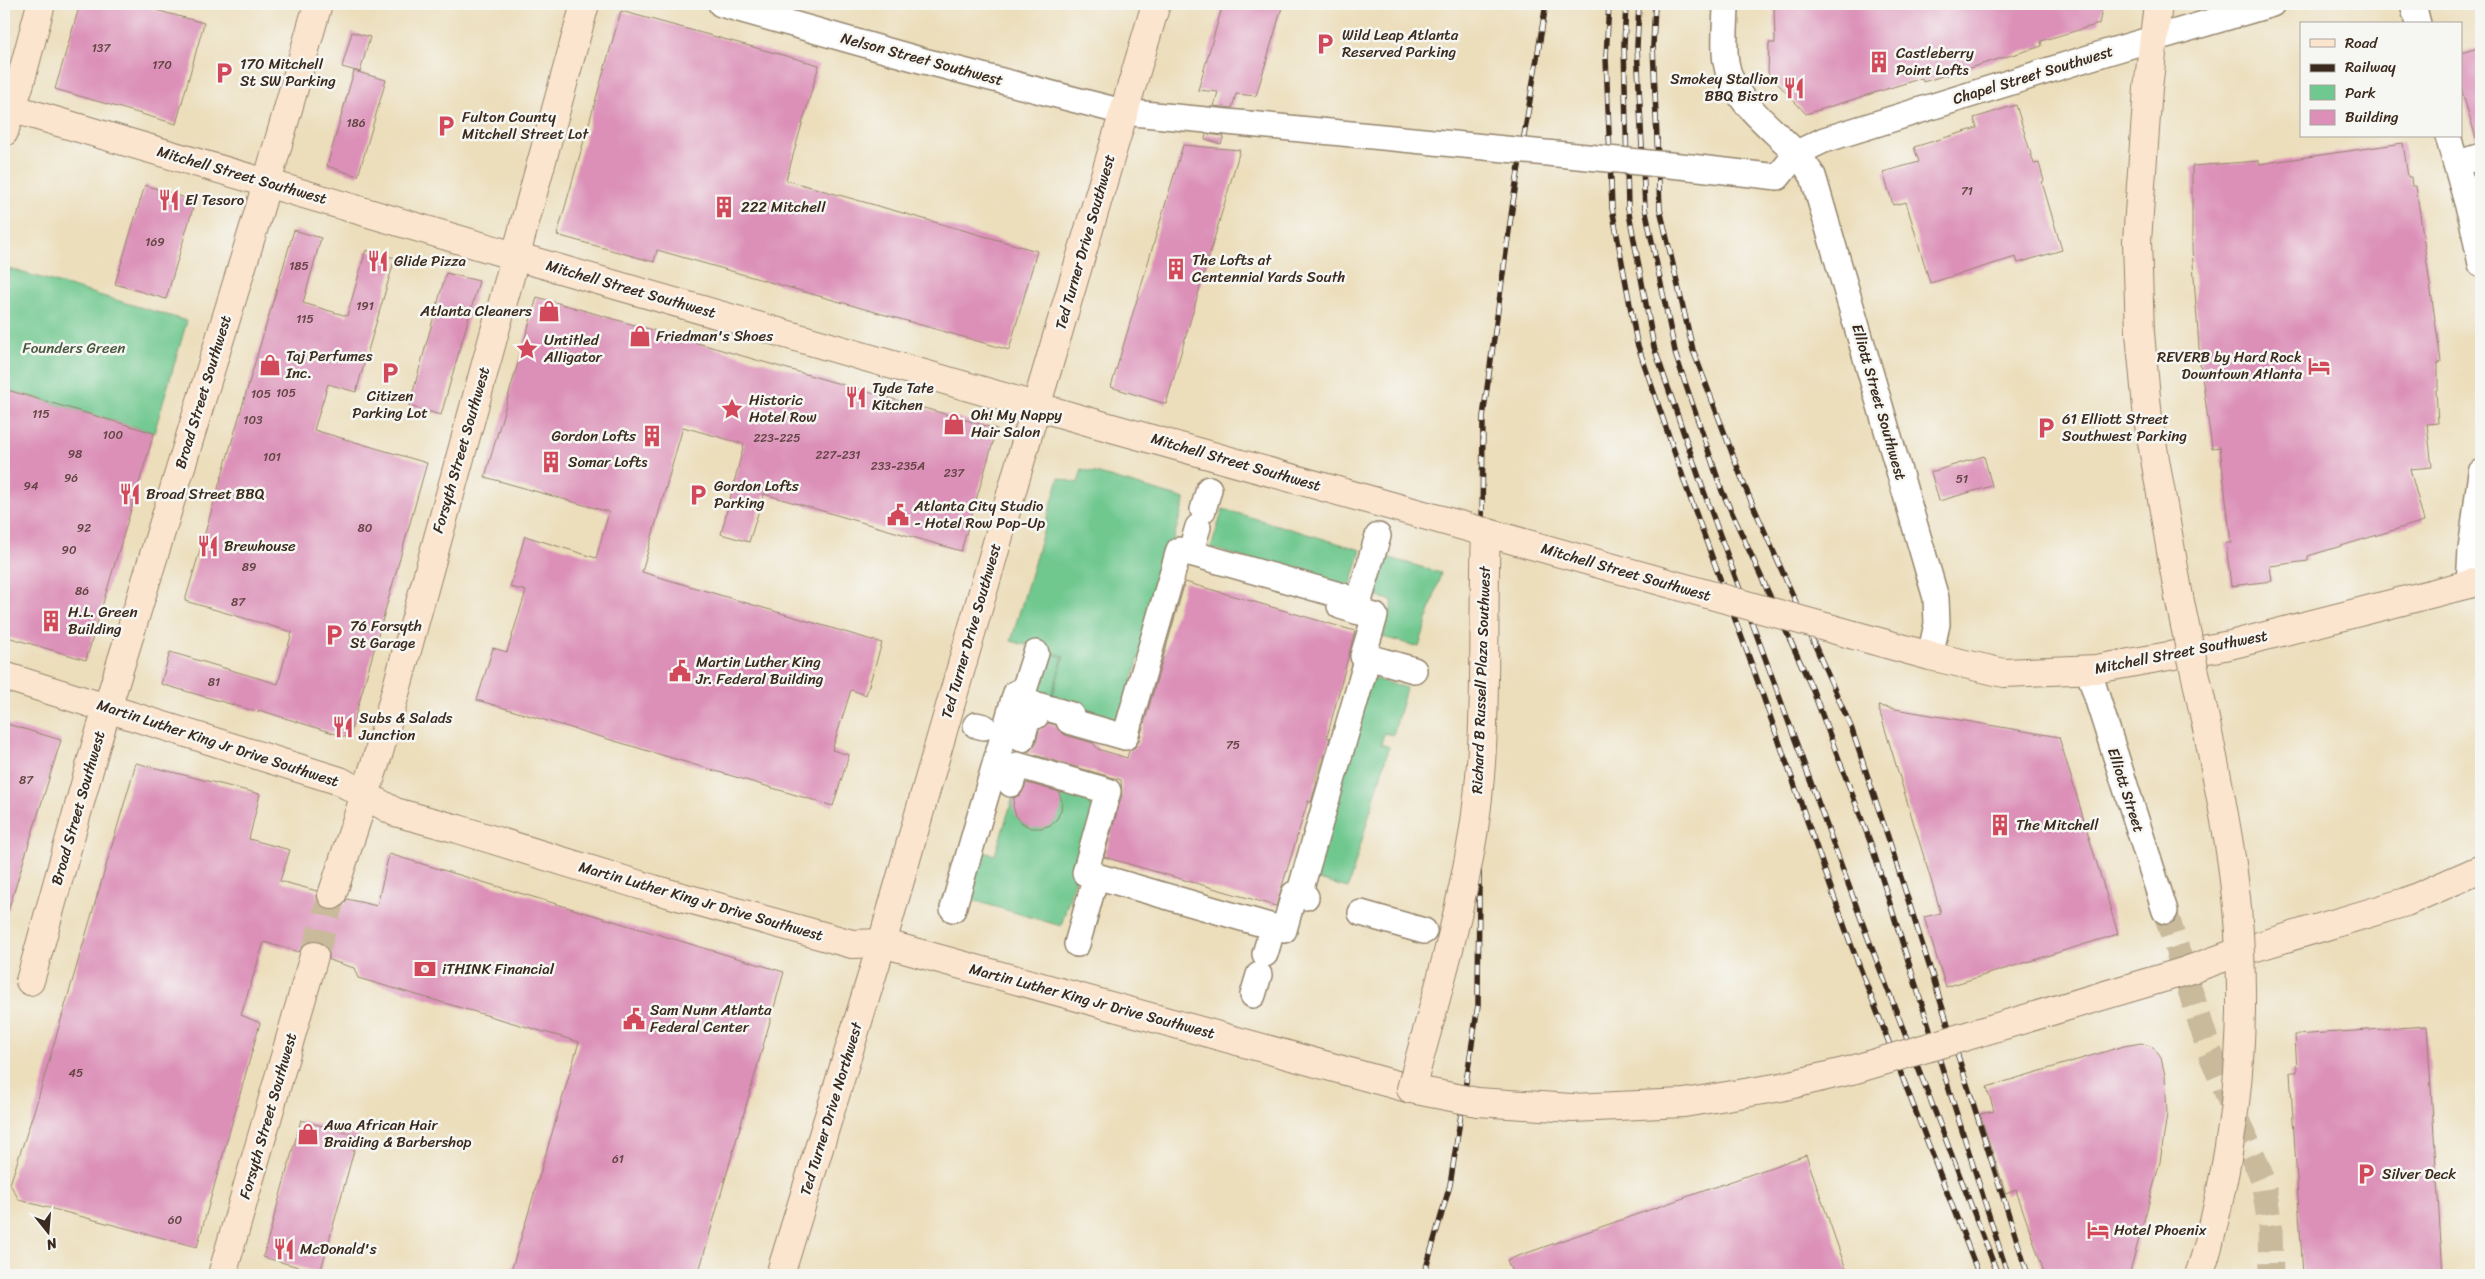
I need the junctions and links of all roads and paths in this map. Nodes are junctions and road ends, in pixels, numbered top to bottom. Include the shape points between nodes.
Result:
1 (41, 4) edge
2 (318, 4) edge
3 (585, 4) edge
4 (721, 4) edge
5 (1156, 4) edge
6 (1726, 4) edge
7 (2158, 4) edge
8 (2272, 4) edge
9 (2413, 4) edge
10 (2418, 22) edge
11 (2153, 39) junction
12 (1123, 112) junction
13 (6, 115) edge
14 (2449, 138) edge
15 (1796, 154) junction
16 (2481, 156) edge
17 (2456, 164) junction
18 (267, 182) junction
19 (515, 256) junction
20 (2481, 264) edge
21 (1036, 407) junction
22 (2481, 472) edge
23 (1203, 509) dead end
24 (1486, 532) junction
25 (1190, 553) junction
26 (1373, 554) dead end
27 (2477, 585) edge
28 (1356, 611) junction
29 (1036, 653) dead end
30 (1930, 656) junction
31 (1368, 657) junction
32 (2088, 669) junction
33 (1414, 670) dead end
34 (4, 676) edge
35 (1026, 702) junction
36 (107, 707) junction
37 (1007, 767) junction
38 (364, 797) junction
39 (2481, 870) edge
40 (1096, 876) junction
41 (332, 894) tunnel mouth
42 (953, 908) dead end
43 (2165, 910) tunnel mouth
44 (1362, 913) dead end
45 (1273, 927) junction
46 (1424, 931) dead end
47 (882, 943) junction
48 (1077, 944) dead end
49 (2239, 952) junction
50 (314, 956) tunnel mouth
51 (1259, 975) dead end
52 (30, 981) dead end
53 (1411, 1089) junction
54 (222, 1275) edge
55 (780, 1275) edge
56 (2199, 1275) edge

1 - 13 main road
2 - 18 main road, Broad Street Southwest
3 - 19 main road, Forsyth Street Southwest
4 - 12 street, Nelson Street Southwest
5 - 12 main road, Ted Turner Drive Southwest
6 - 15 street via 1725,61 1730,76 1738,92 1759,118
7 - 11 main road
8 - 11 street, Chapel Street Southwest
9 - 10 street
11 - 15 street, Chapel Street Southwest via 1824,140
11 - 49 main road, bridge via 2137,241 2140,334 2148,419 2179,597 2232,862
12 - 15 street, Nelson Street Southwest, bridge via 1778,177
12 - 21 main road, Ted Turner Drive Southwest
13 - 18 main road, Mitchell Street Southwest
14 - 17 street
15 - 30 street, Elliott Street Southwest via 1813,176 1936,598 1937,624
16 - 17 street
17 - 20 street
18 - 19 main road, Mitchell Street Southwest
18 - 36 main road, Broad Street Southwest
19 - 21 main road, Mitchell Street Southwest
19 - 38 main road, Forsyth Street Southwest
21 - 24 main road, Mitchell Street Southwest, bridge
21 - 47 main road, Ted Turner Drive Southwest
22 - 27 street via 2471,550
23 - 25 street
24 - 30 main road, Mitchell Street Southwest, bridge
24 - 53 main road, Richard B Russell Plaza Southwest, bridge via 1480,767 1473,834 1456,923
25 - 28 street via 1343,596 1340,606
25 - 35 street via 1180,550 1124,737 1069,721 1070,715
26 - 28 street
27 - 32 main road, Mitchell Street Southwest via 2230,645
28 - 31 street via 1375,616 1363,656
29 - 35 street via 1024,690 1016,693
30 - 32 main road, Mitchell Street Southwest via 2004,672
31 - 33 street
31 - 45 street via 1331,773 1302,896 1294,894 1284,930
32 - 43 street, Elliott Street
34 - 36 main road, Martin Luther King Jr Drive Southwest
35 - 37 street via 1007,734
36 - 38 main road, Martin Luther King Jr Drive Southwest via 340,781
36 - 52 main road, Broad Street Southwest
37 - 40 street via 1108,792 1085,873
37 - 42 street via 982,848
38 - 41 main road, Forsyth Street Southwest
38 - 47 main road, Martin Luther King Jr Drive Southwest via 395,812 653,889 852,944
39 - 49 main road, Martin Luther King Jr Drive Southwest via 2406,902
40 - 45 street
40 - 48 street
44 - 46 street
45 - 51 street
47 - 53 main road, Martin Luther King Jr Drive Southwest
47 - 55 main road, Ted Turner Drive Northwest
49 - 53 main road, Martin Luther King Jr Drive Southwest, bridge via 1852,1070 1713,1099 1632,1107 1572,1108 1477,1102
49 - 56 main road, bridge via 2240,1049 2231,1141 2207,1253
50 - 54 main road, Forsyth Street Southwest

